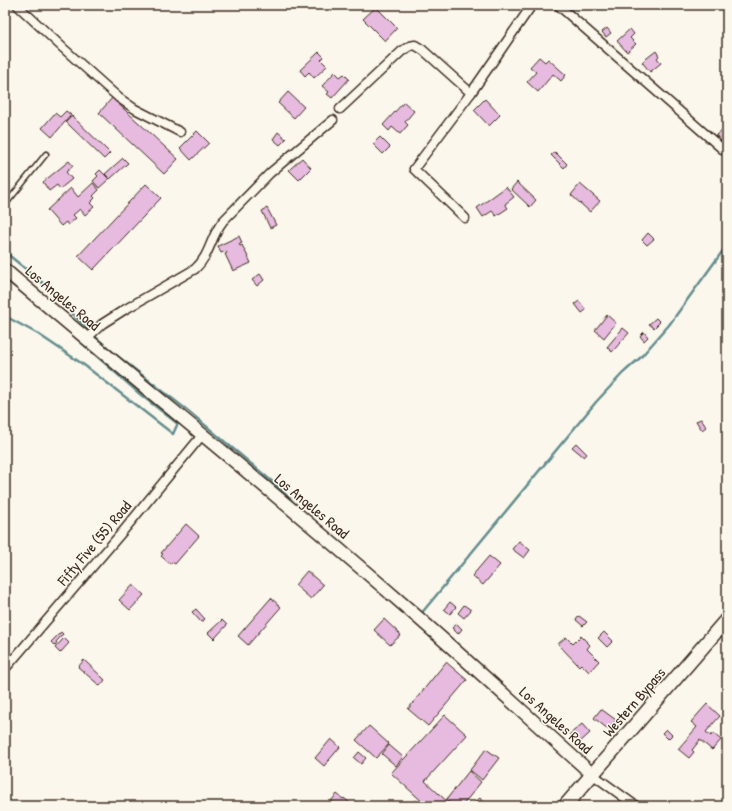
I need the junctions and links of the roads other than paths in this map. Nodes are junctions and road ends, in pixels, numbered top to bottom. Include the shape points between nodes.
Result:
1 (17, 5) edge
2 (532, 5) edge
3 (558, 5) edge
4 (471, 93) junction
5 (340, 109) dead end
6 (333, 120) dead end
7 (180, 132) dead end
8 (727, 153) edge
9 (46, 154) dead end
10 (5, 205) edge
11 (465, 218) dead end
12 (5, 270) edge
13 (86, 339) junction
14 (203, 434) junction
15 (727, 619) edge
16 (5, 669) edge
17 (592, 774) junction
18 (565, 806) edge
19 (636, 806) edge

1 - 7 street via 119,98
2 - 4 street
3 - 8 street
4 - 5 street via 416,45 402,51
4 - 11 street via 414,169
6 - 13 street via 270,173 223,221 217,228 202,262 102,324
9 - 10 lane
12 - 13 main road, Los Angeles Road
13 - 14 main road, Los Angeles Road
14 - 16 street, Fifty Five (55) Road
14 - 17 main road, Los Angeles Road via 399,600
15 - 17 main road, Western Bypass
17 - 18 main road, Western Bypass
17 - 19 street

